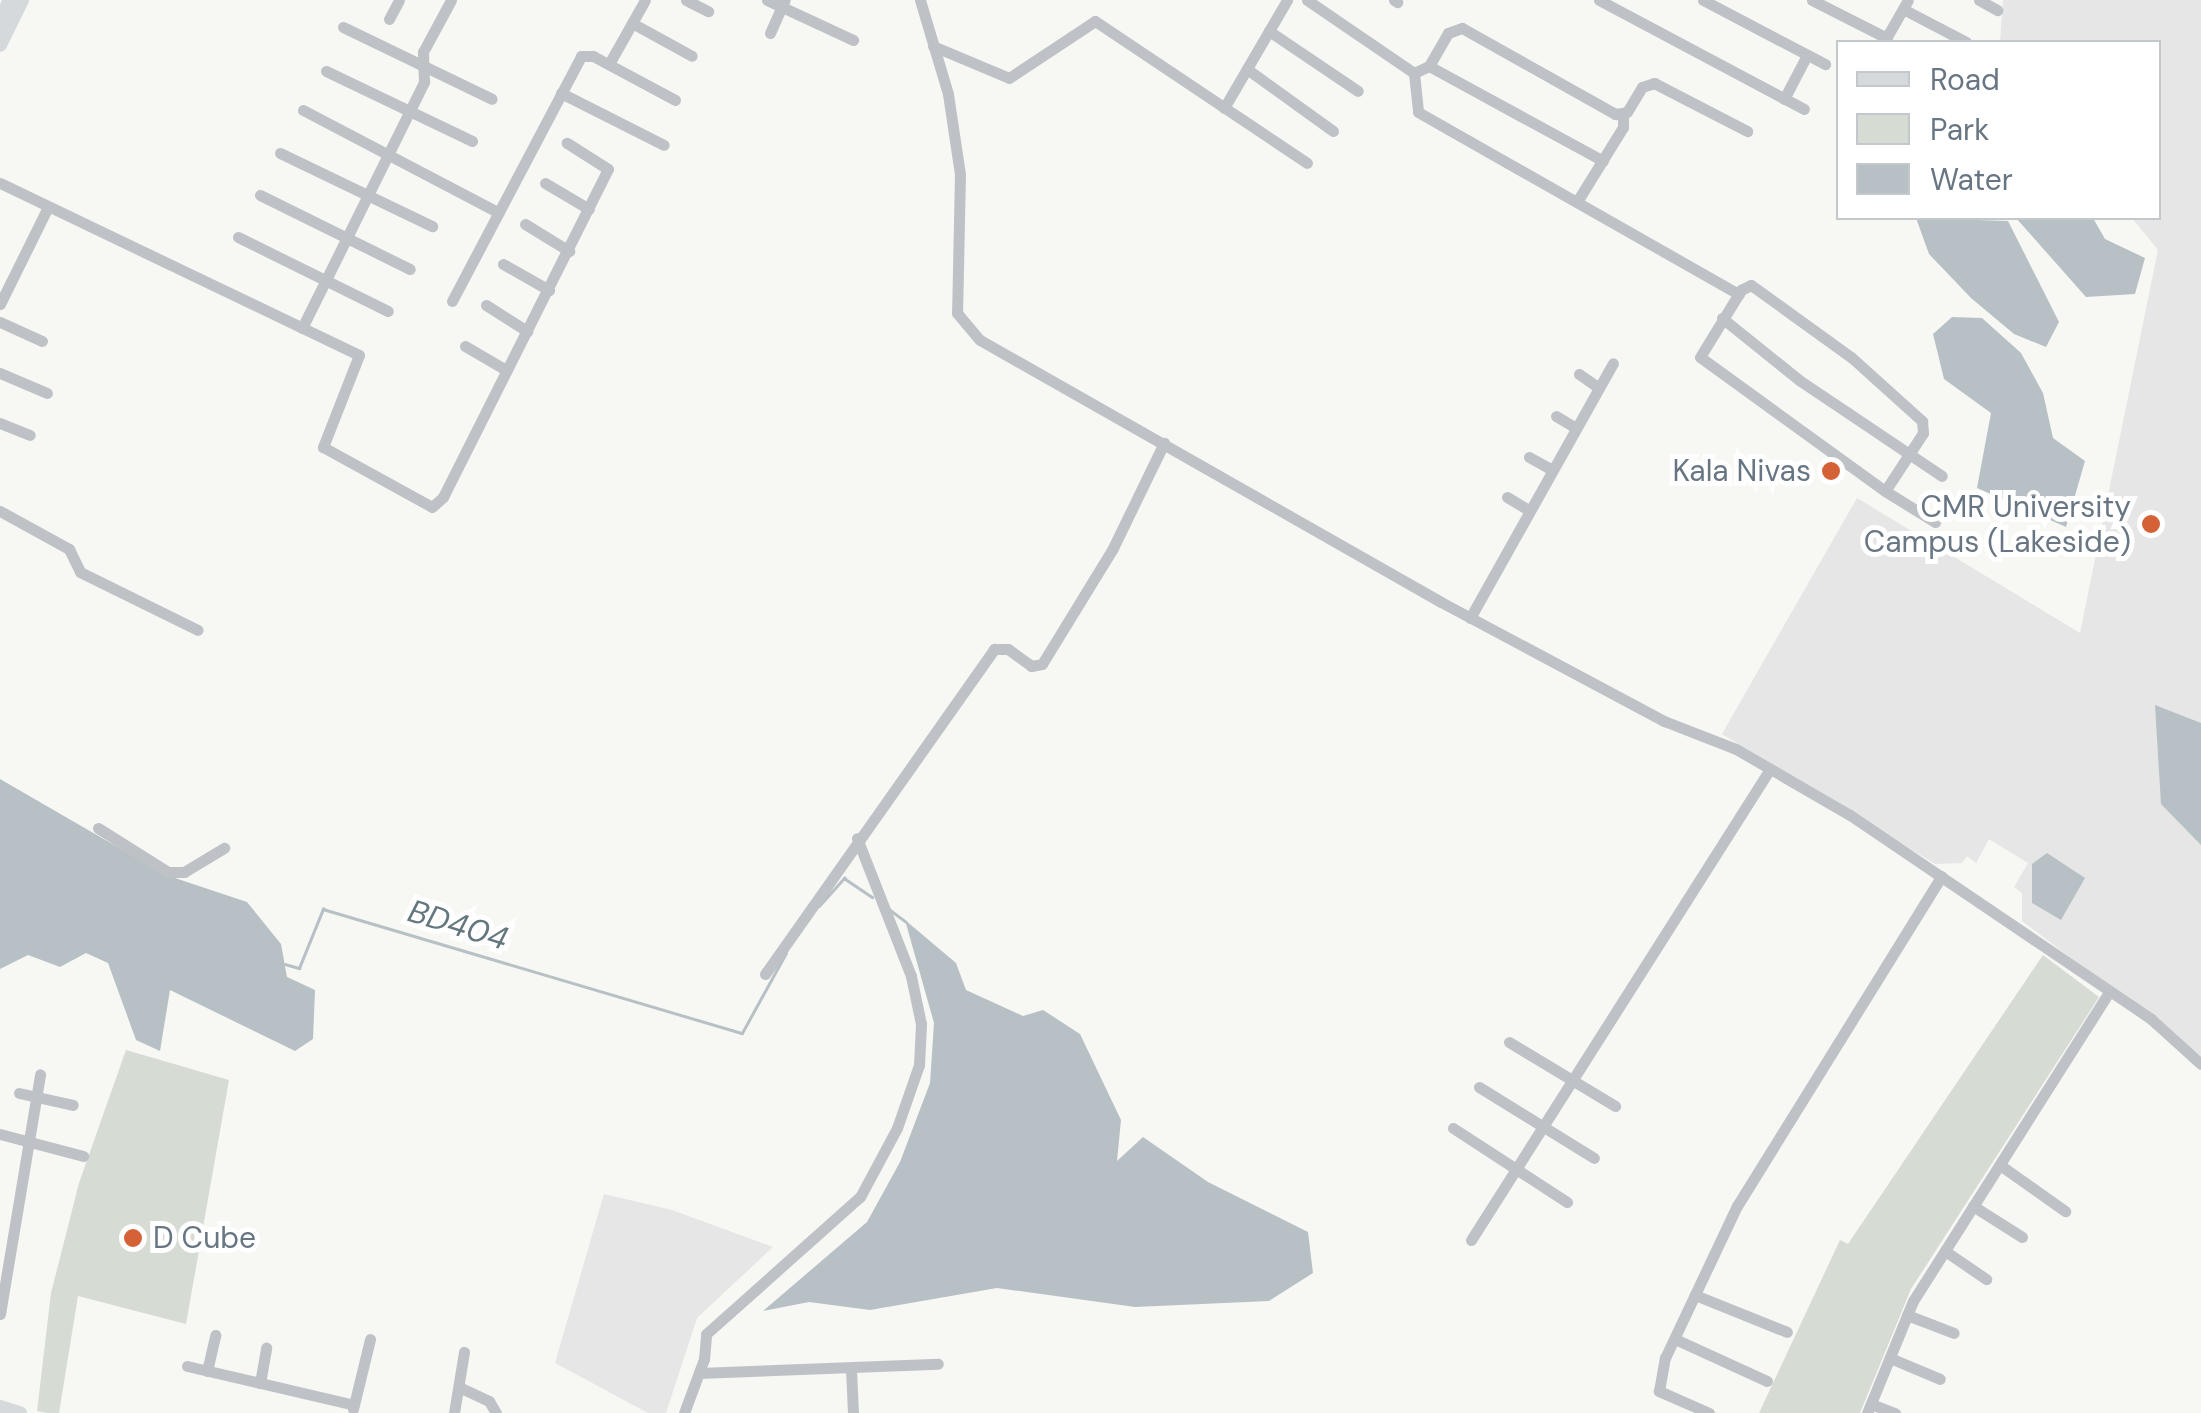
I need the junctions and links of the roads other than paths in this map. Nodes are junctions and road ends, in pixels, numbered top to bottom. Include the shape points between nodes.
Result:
1 (10, 0) edge
2 (22, 0) edge
3 (399, 0) edge
4 (450, 0) edge
5 (645, 0) edge
6 (686, 0) edge
7 (768, 0) edge
8 (920, 0) edge
9 (1287, 0) edge
10 (1307, 0) edge
11 (1599, 0) edge
12 (1703, 0) edge
13 (1812, 0) edge
14 (1979, 0) edge
15 (784, 4) edge
16 (1906, 4) edge
17 (1997, 10) dead end
18 (708, 12) dead end
19 (389, 19) dead end
20 (0, 21) edge
21 (632, 24) junction
22 (344, 28) dead end
23 (1269, 31) junction
24 (770, 32) dead end
25 (853, 40) dead end
26 (1886, 40) edge
27 (1963, 40) edge
28 (0, 45) edge
29 (933, 46) junction
30 (1807, 54) junction
31 (692, 56) dead end
32 (609, 64) junction
33 (1825, 64) dead end
34 (1430, 66) junction
35 (427, 68) junction
36 (1246, 69) junction
37 (326, 71) dead end
38 (1414, 72) junction
39 (1358, 91) dead end
40 (562, 93) junction
41 (492, 99) dead end
42 (1784, 99) junction
43 (676, 100) dead end
44 (1224, 108) junction
45 (1804, 109) dead end
46 (303, 110) dead end
47 (410, 111) junction
48 (1623, 114) junction
49 (1333, 131) dead end
50 (1747, 131) dead end
51 (472, 141) dead end
52 (567, 143) dead end
53 (664, 145) dead end
54 (280, 152) dead end
55 (389, 152) junction
56 (1602, 161) junction
57 (1307, 163) dead end
58 (0, 183) edge
59 (545, 183) dead end
60 (260, 195) dead end
61 (367, 195) junction
62 (1578, 200) junction
63 (48, 207) junction
64 (589, 209) junction
65 (499, 212) junction
66 (526, 224) dead end
67 (432, 226) dead end
68 (238, 236) dead end
69 (346, 237) junction
70 (569, 250) junction
71 (503, 264) dead end
72 (410, 268) dead end
73 (324, 280) junction
74 (548, 290) junction
75 (1738, 294) junction
76 (452, 301) dead end
77 (0, 304) edge
78 (486, 305) dead end
79 (388, 311) dead end
80 (1722, 318) junction
81 (0, 322) edge
82 (302, 328) junction
83 (527, 331) junction
84 (42, 341) dead end
85 (465, 346) dead end
86 (1613, 363) dead end
87 (506, 370) junction
88 (0, 373) edge
89 (1579, 374) dead end
90 (1599, 388) junction
91 (47, 393) dead end
92 (1556, 416) dead end
93 (0, 422) edge
94 (1576, 428) junction
95 (30, 435) dead end
96 (1164, 442) junction
97 (1908, 454) junction
98 (1529, 457) dead end
99 (1552, 470) junction
100 (1942, 476) dead end
101 (1885, 491) junction
102 (1507, 497) dead end
103 (1529, 510) junction
104 (0, 511) edge
105 (1934, 522) dead end
106 (1470, 618) junction
107 (198, 630) dead end
108 (1770, 768) junction
109 (98, 828) dead end
110 (857, 838) junction
111 (224, 848) dead end
112 (1942, 876) junction
113 (764, 974) dead end
114 (2110, 992) junction
115 (1509, 1042) dead end
116 (2201, 1064) edge
117 (40, 1074) dead end
118 (1572, 1080) junction
119 (1478, 1086) dead end
120 (19, 1093) dead end
121 (37, 1096) junction
122 (73, 1105) dead end
123 (1615, 1106) dead end
124 (1543, 1126) junction
125 (1454, 1128) dead end
126 (0, 1134) edge
127 (28, 1141) junction
128 (83, 1156) dead end
129 (1594, 1158) dead end
130 (2000, 1164) junction
131 (1516, 1169) junction
132 (1567, 1202) dead end
133 (1973, 1206) junction
134 (2065, 1211) dead end
135 (2022, 1237) dead end
136 (1471, 1240) dead end
137 (1945, 1250) junction
138 (6, 1259) edge
139 (1986, 1280) dead end
140 (1695, 1296) junction
141 (0, 1314) edge
142 (1907, 1316) junction
143 (1787, 1332) dead end
144 (1954, 1333) dead end
145 (215, 1335) dead end
146 (370, 1339) dead end
147 (1674, 1339) junction
148 (266, 1348) dead end
149 (464, 1352) dead end
150 (1890, 1358) junction
151 (938, 1364) dead end
152 (188, 1366) dead end
153 (851, 1370) junction
154 (207, 1371) junction
155 (699, 1373) junction
156 (1940, 1379) dead end
157 (1767, 1381) dead end
158 (260, 1383) junction
159 (460, 1387) junction
160 (0, 1407) edge
161 (353, 1409) edge
162 (1869, 1409) edge
163 (20, 1413) edge
164 (454, 1413) edge
165 (496, 1413) edge
166 (684, 1413) edge
167 (854, 1413) edge
168 (1709, 1413) edge
169 (1895, 1413) edge

1 - 20 main road
2 - 28 main road
3 - 19 street
4 - 35 street via 422,52
5 - 21 street
6 - 18 street
7 - 15 street
8 - 29 street
9 - 23 street
10 - 38 street
11 - 42 street
12 - 30 street
13 - 26 street
14 - 17 street
15 - 24 street
15 - 25 street
16 - 26 street
16 - 27 street
21 - 31 street
21 - 32 street
22 - 35 street
23 - 36 street
23 - 39 street
29 - 44 street via 1009,78 1095,20
29 - 96 street via 960,174 961,322 1010,359
30 - 33 street
30 - 42 street
32 - 40 street via 581,56
32 - 43 street
34 - 38 street
34 - 48 street via 1448,33 1462,28
34 - 56 street
35 - 41 street
35 - 47 street
36 - 44 street
36 - 49 street
37 - 47 street
38 - 62 street via 1418,112
40 - 53 street
40 - 65 street
42 - 45 street
44 - 57 street
46 - 55 street
47 - 51 street
47 - 55 street
48 - 50 street via 1642,87 1654,83
48 - 56 street via 1623,127
52 - 64 street via 608,169
54 - 61 street
55 - 61 street
55 - 65 street
56 - 62 street
58 - 63 street
59 - 64 street
60 - 69 street
61 - 67 street
61 - 69 street
62 - 75 street
63 - 77 street
63 - 82 street
64 - 70 street
65 - 76 street
66 - 70 street
68 - 73 street
69 - 72 street
69 - 73 street
70 - 74 street
71 - 74 street
73 - 79 street
73 - 82 street
74 - 83 street
75 - 80 street
75 - 97 street via 1751,285 1851,357 1922,421 1923,433
78 - 83 street
80 - 97 street
80 - 101 street via 1700,349 1704,361
81 - 84 street
82 - 87 street via 361,358 323,447 432,506 443,498
83 - 87 street
85 - 87 street
86 - 90 street
88 - 91 street
89 - 90 street
90 - 94 street
92 - 94 street
93 - 95 street
94 - 99 street
96 - 106 street
96 - 110 street via 1113,548 1042,664 1031,666 1008,649 994,649
97 - 100 street
97 - 101 street
98 - 99 street
99 - 103 street
101 - 105 street
102 - 103 street
103 - 106 street
104 - 107 street via 70,549 80,572
106 - 108 street via 1664,721
108 - 112 street
108 - 118 street
109 - 111 street via 168,872 184,872
110 - 113 street
110 - 155 street via 911,976 921,1024 919,1065 897,1128 860,1198 717,1320 706,1334
112 - 114 street
112 - 140 street via 1738,1206
114 - 116 street
114 - 130 street
115 - 118 street
117 - 121 street
118 - 123 street
118 - 124 street
119 - 124 street
120 - 121 street
121 - 122 street
121 - 127 street
124 - 129 street
124 - 131 street
125 - 131 street
126 - 127 street
127 - 128 street
127 - 138 street
130 - 133 street
130 - 134 street
131 - 132 street
131 - 136 street
133 - 135 street
133 - 137 street
137 - 139 street
137 - 142 street
138 - 141 street
140 - 143 street
140 - 147 street
142 - 144 street
142 - 150 street
145 - 154 street
146 - 161 street
147 - 157 street
147 - 168 street via 1658,1391
148 - 158 street
149 - 159 street
150 - 156 street
150 - 162 street
151 - 153 street
152 - 154 street
153 - 155 street
153 - 167 street
154 - 158 street
155 - 166 street
158 - 161 street
159 - 164 street
159 - 165 street via 489,1400
160 - 163 main road
162 - 169 street

